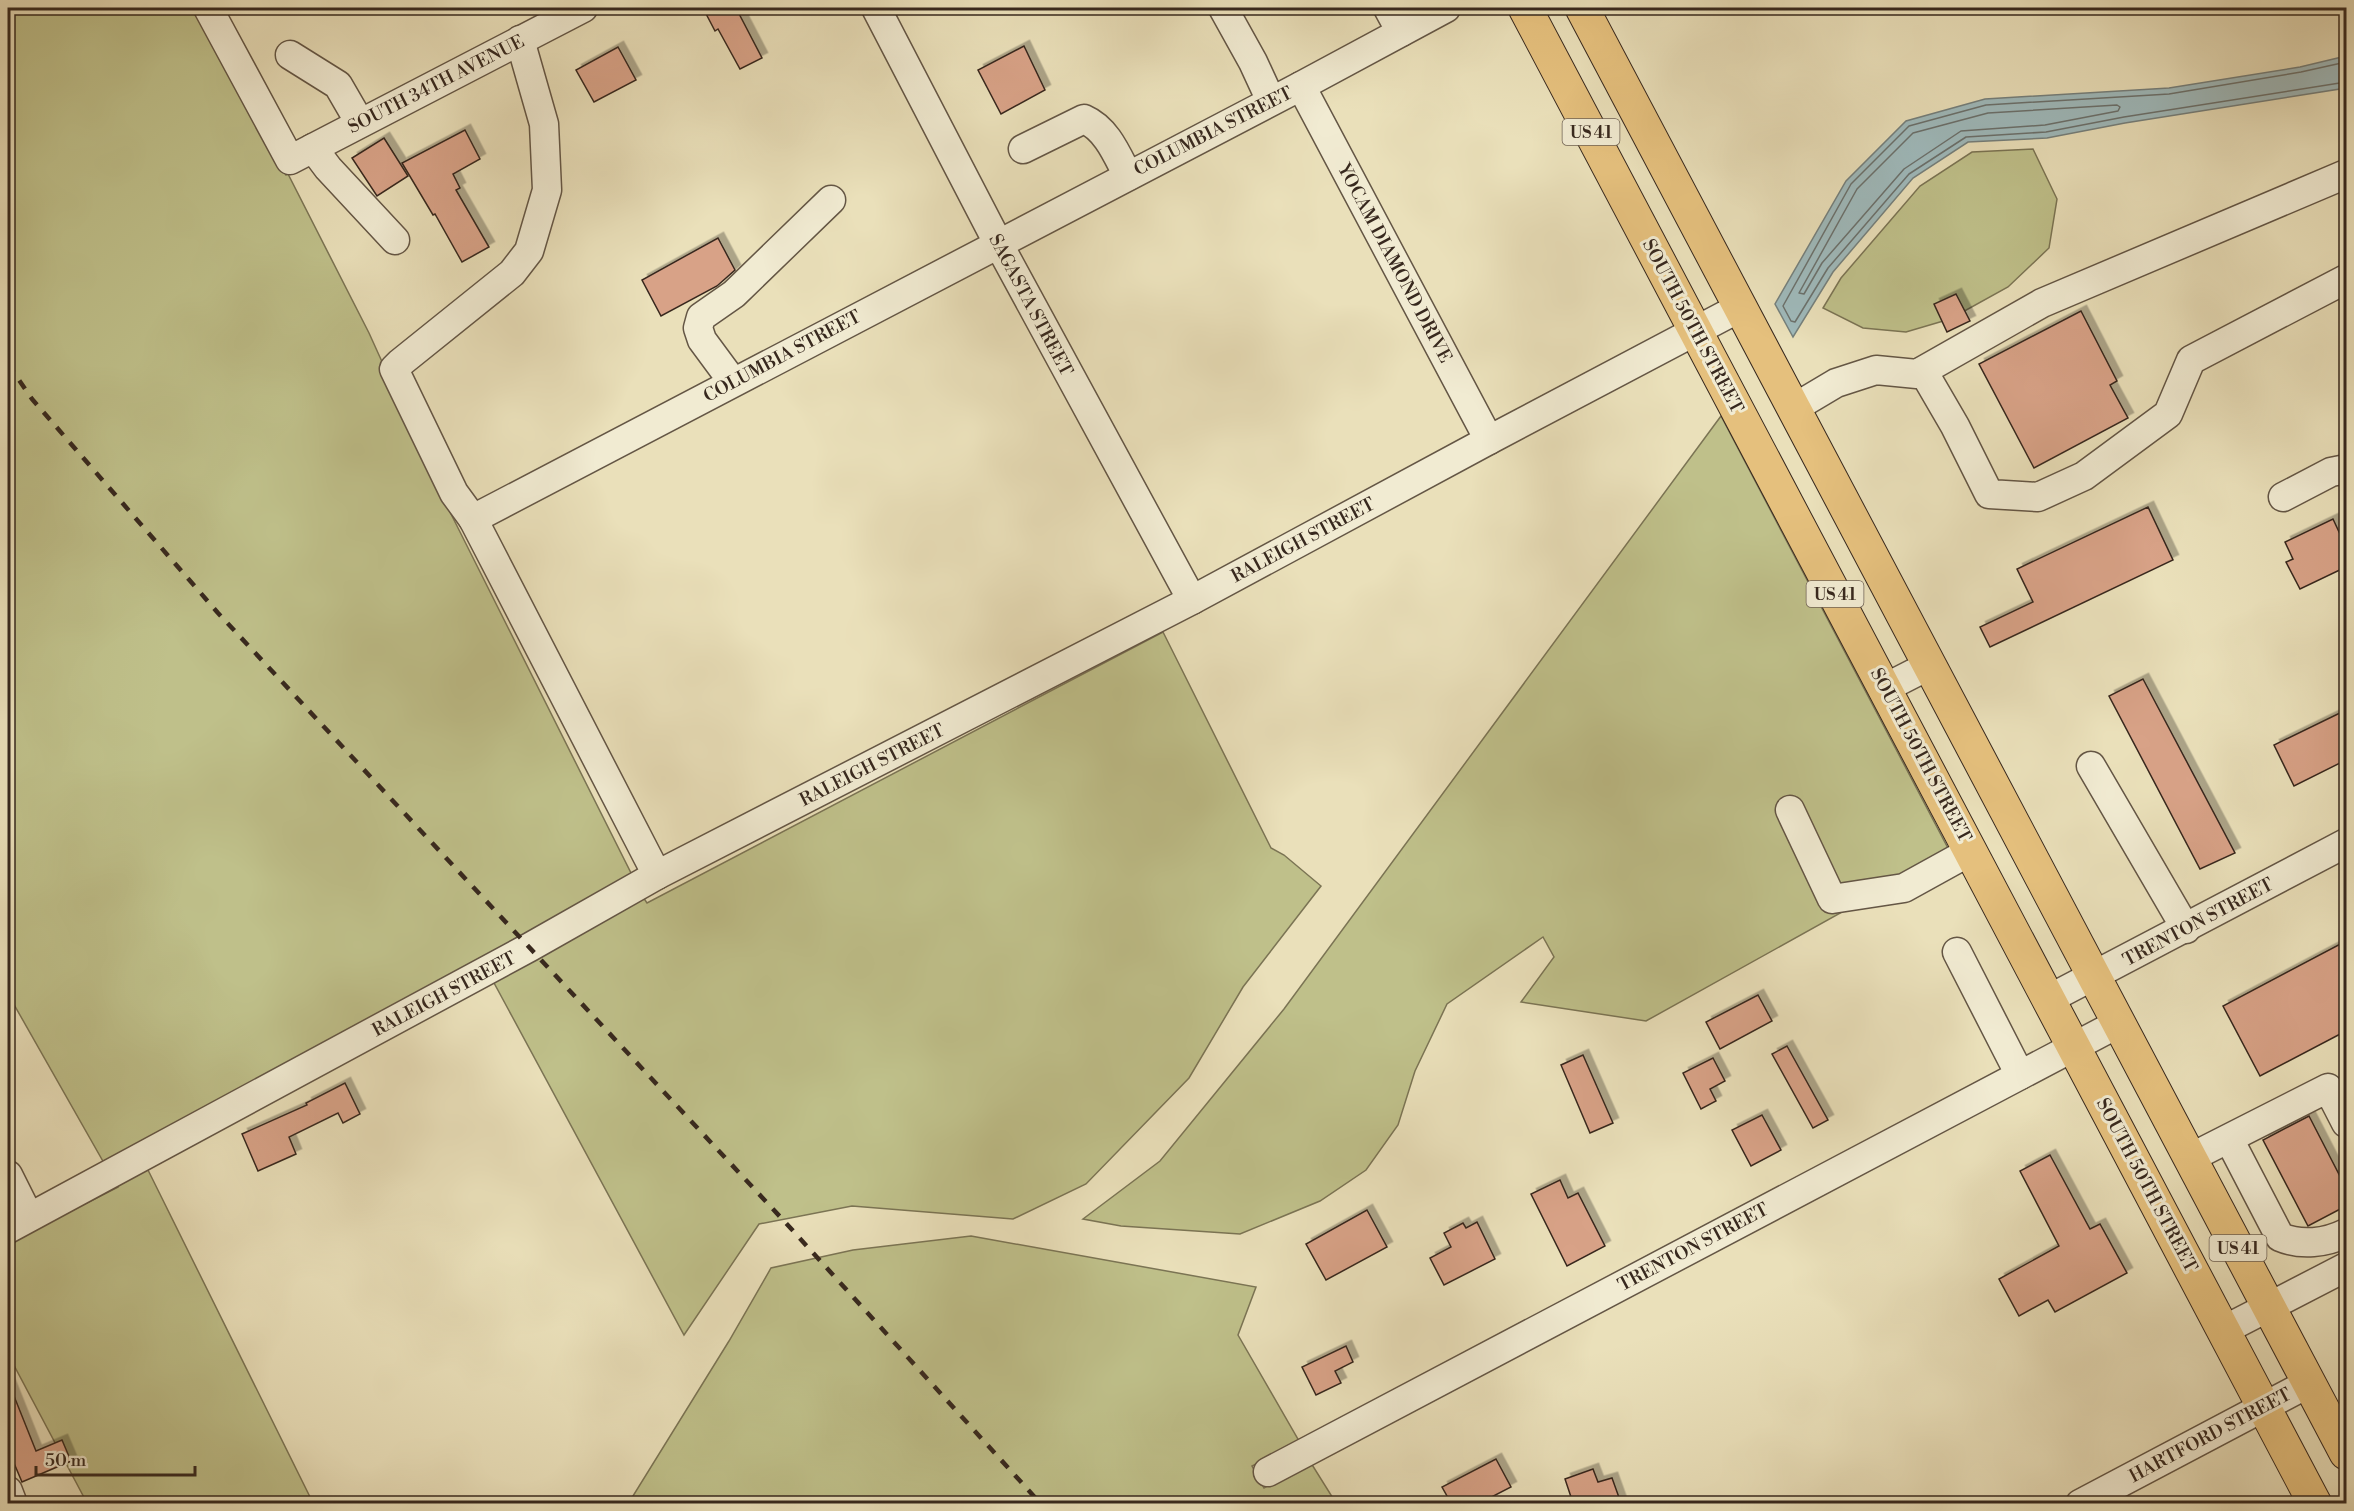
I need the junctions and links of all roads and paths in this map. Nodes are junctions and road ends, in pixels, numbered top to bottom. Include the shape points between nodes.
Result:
1 (208, 8) edge
2 (583, 8) edge
3 (876, 8) edge
4 (1223, 8) edge
5 (1446, 8) edge
6 (1525, 8) edge
7 (1582, 8) edge
8 (1394, 20) edge
9 (520, 40) junction
10 (291, 55) dead end
11 (1301, 86) junction
12 (1271, 101) junction
13 (360, 123) junction
14 (1023, 149) dead end
15 (301, 154) junction
16 (2346, 174) edge
17 (1128, 176) junction
18 (831, 200) dead end
19 (395, 240) dead end
20 (998, 243) junction
21 (2346, 279) edge
22 (1741, 307) junction
23 (1696, 331) junction
24 (1923, 371) junction
25 (733, 382) junction
26 (1794, 408) junction
27 (1489, 440) junction
28 (2346, 469) edge
29 (2283, 497) dead end
30 (473, 519) junction
31 (1192, 600) junction
32 (1930, 665) junction
33 (1885, 688) junction
34 (2091, 766) dead end
35 (1790, 810) dead end
36 (2346, 843) edge
37 (1971, 851) junction
38 (657, 875) junction
39 (2186, 929) junction
40 (1957, 952) dead end
41 (2095, 977) junction
42 (2049, 999) junction
43 (2119, 1023) junction
44 (2074, 1047) junction
45 (2020, 1075) junction
46 (2346, 1123) edge
47 (2229, 1139) junction
48 (2190, 1158) junction
49 (8, 1175) edge
50 (18, 1223) edge
51 (2344, 1239) edge
52 (2346, 1267) edge
53 (2270, 1308) junction
54 (2224, 1330) junction
55 (2309, 1383) junction
56 (2264, 1407) junction
57 (2346, 1453) edge
58 (1268, 1472) dead end
59 (8, 1491) edge
60 (13, 1503) edge
61 (2080, 1503) edge
62 (2315, 1503) edge

1 - 15 street
2 - 9 street, SOUTH 34TH AVENUE
3 - 20 street, SAGASTA STREET
4 - 12 street
5 - 8 street, COLUMBIA STREET
6 - 23 main road, SOUTH 50TH STREET / US 41
7 - 22 main road, US 41
8 - 11 street, COLUMBIA STREET
9 - 13 street, SOUTH 34TH AVENUE
9 - 30 street via 544,124 547,190 529,251 512,273 394,369 454,493
10 - 13 street via 338,85
11 - 12 street, COLUMBIA STREET
11 - 27 street, YOCAM DIAMOND DRIVE
12 - 17 street, COLUMBIA STREET
13 - 15 street, SOUTH 34TH AVENUE
14 - 17 street via 1084,119 1095,124 1111,144
15 - 19 street via 328,168
16 - 24 street via 2042,303
17 - 20 street, COLUMBIA STREET
18 - 25 street via 734,294 702,317 698,328 702,340
20 - 25 street, COLUMBIA STREET
20 - 31 street, SAGASTA STREET
21 - 24 street via 2191,360 2168,414 2084,476 2038,497 1989,494
22 - 23 street, RALEIGH STREET
22 - 26 main road, US 41
23 - 27 street, RALEIGH STREET
23 - 33 main road, SOUTH 50TH STREET / US 41
24 - 26 street via 1917,374 1876,370 1836,383
25 - 30 street, COLUMBIA STREET
26 - 32 main road, US 41
27 - 31 street, RALEIGH STREET
28 - 29 street via 2331,471
30 - 38 street
31 - 38 street, RALEIGH STREET
32 - 33 street
32 - 41 main road, US 41
33 - 37 main road, SOUTH 50TH STREET / US 41
34 - 39 street
35 - 37 street via 1832,899 1904,888
36 - 39 street, TRENTON STREET
37 - 42 main road, SOUTH 50TH STREET / US 41
38 - 50 street, RALEIGH STREET via 530,948
39 - 41 street, TRENTON STREET
40 - 45 street
41 - 42 street, TRENTON STREET
41 - 43 main road, US 41
42 - 44 main road, SOUTH 50TH STREET / US 41
43 - 44 street, TRENTON STREET
43 - 48 main road, US 41
44 - 45 street, TRENTON STREET
44 - 54 main road, SOUTH 50TH STREET / US 41
45 - 58 street, TRENTON STREET
46 - 47 street via 2328,1088
47 - 48 street
47 - 51 street via 2280,1237 2293,1243
48 - 53 main road, US 41
49 - 50 street
52 - 53 street
53 - 54 street
53 - 55 main road, US 41
54 - 56 main road, SOUTH 50TH STREET / US 41
55 - 56 street, HARTFORD STREET
55 - 57 main road, US 41
56 - 61 street, HARTFORD STREET
56 - 62 main road, SOUTH 50TH STREET / US 41
59 - 60 street

